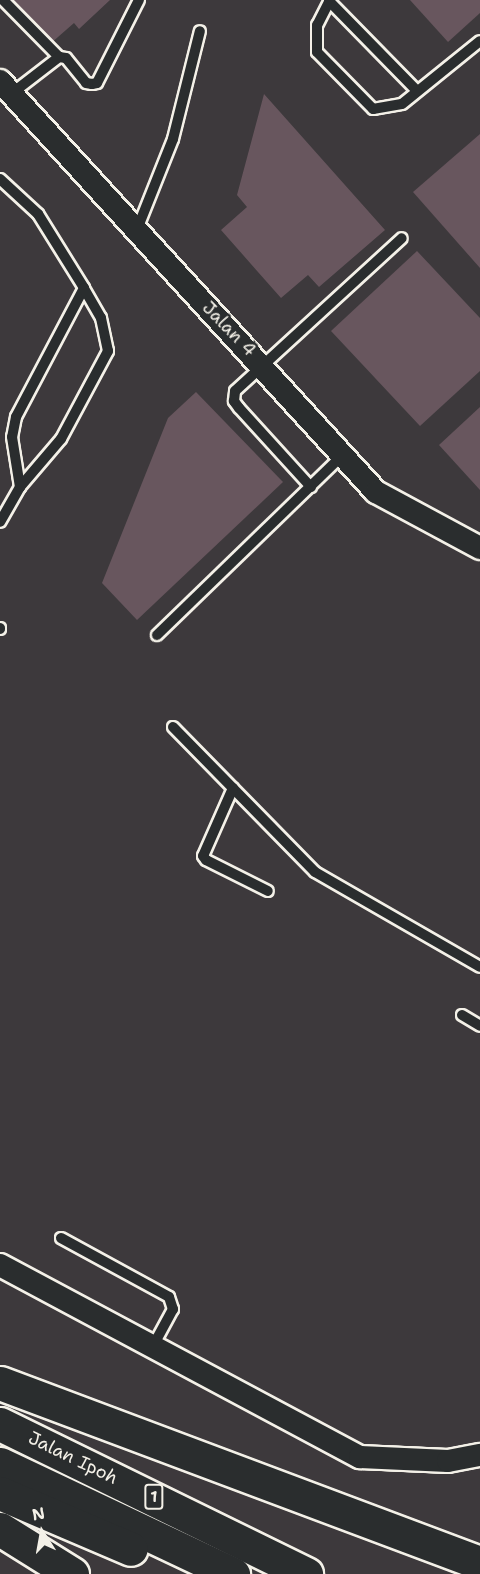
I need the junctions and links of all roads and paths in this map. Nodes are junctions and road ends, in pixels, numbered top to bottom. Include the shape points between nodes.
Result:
1 (3, 0) edge
2 (139, 0) edge
3 (330, 1) edge
4 (200, 31) dead end
5 (480, 41) edge
6 (59, 57) junction
7 (6, 88) edge
8 (417, 91) junction
9 (0, 179) edge
10 (136, 232) junction
11 (402, 238) dead end
12 (84, 288) junction
13 (263, 364) junction
14 (343, 455) junction
15 (20, 487) junction
16 (311, 487) junction
17 (0, 522) edge
18 (480, 548) edge
19 (158, 635) dead end
20 (173, 727) dead end
21 (233, 788) junction
22 (268, 891) dead end
23 (480, 967) edge
24 (462, 1015) dead end
25 (480, 1026) edge
26 (61, 1238) dead end
27 (0, 1265) edge
28 (152, 1348) junction
29 (0, 1383) edge
30 (0, 1424) edge
31 (480, 1455) edge
32 (0, 1464) edge
33 (0, 1493) edge
34 (0, 1529) edge
35 (475, 1559) edge
36 (72, 1574) edge
37 (184, 1574) edge
38 (233, 1574) edge
39 (306, 1574) edge

1 - 6 lane
2 - 6 lane via 97,83 86,83 66,58
3 - 8 lane
3 - 8 lane via 317,25 317,52 374,110 390,109
4 - 10 lane via 174,139
5 - 8 lane
6 - 7 lane
7 - 10 street, Jalan 4
9 - 12 lane via 38,214
10 - 13 street, Jalan 4
11 - 13 lane
12 - 15 lane via 16,417 12,437
12 - 15 lane via 101,318 108,351 61,439
13 - 14 street, Jalan 4
13 - 16 lane via 235,391 234,401
14 - 16 lane
14 - 18 street, Jalan 4 via 376,492
15 - 17 lane
16 - 19 lane
20 - 21 lane
21 - 22 lane via 203,856
21 - 23 lane via 315,872
24 - 25 lane
26 - 28 lane via 169,1297 173,1309
27 - 28 street
28 - 31 street via 360,1457 448,1461
29 - 35 highway
30 - 39 highway, Jalan Ipoh / 1
32 - 38 highway, Jalan Ipoh / 1
33 - 37 highway
34 - 36 highway

